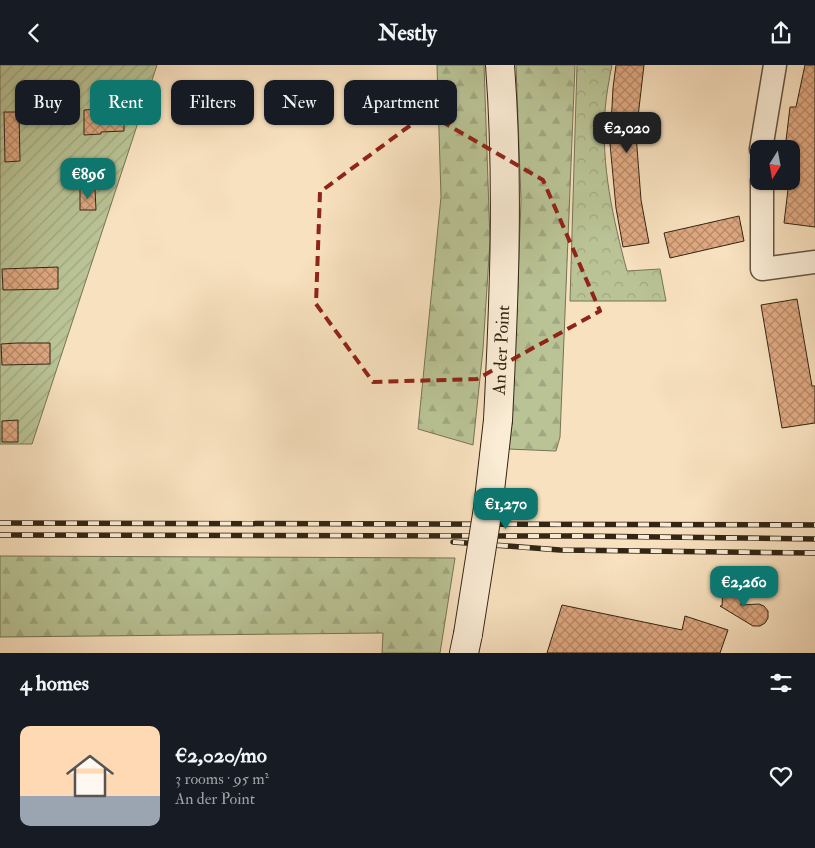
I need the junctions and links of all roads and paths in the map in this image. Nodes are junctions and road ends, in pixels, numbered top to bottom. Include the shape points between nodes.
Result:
1 (500, 65) edge
2 (775, 65) edge
3 (763, 140) edge
4 (762, 190) edge
5 (815, 262) edge
6 (466, 643) edge

1 - 6 street, An der Point, bridge via 506,225 498,420 488,508
2 - 3 street
4 - 5 street via 762,269

